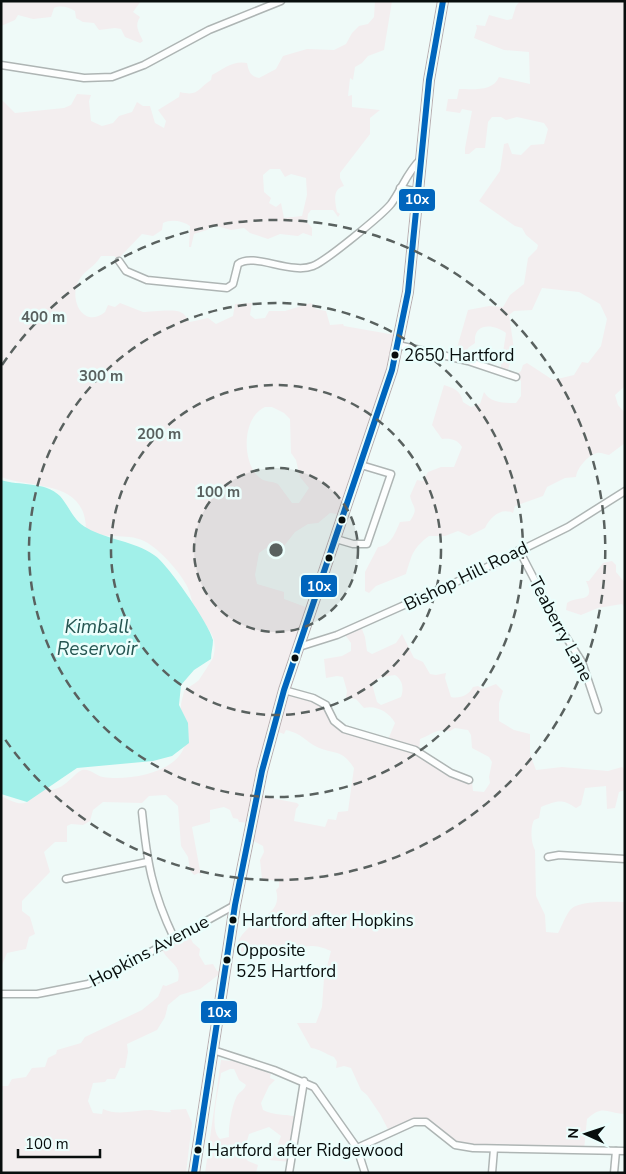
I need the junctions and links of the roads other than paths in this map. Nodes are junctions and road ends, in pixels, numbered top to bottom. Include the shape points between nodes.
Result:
1 (281, 1) edge
2 (443, 1) edge
3 (1, 65) edge
4 (422, 158) junction
5 (400, 188) junction
6 (418, 192) junction
7 (119, 261) dead end
8 (398, 345) junction
9 (516, 376) dead end
10 (361, 465) junction
11 (625, 491) edge
12 (336, 538) junction
13 (519, 550) junction
14 (300, 647) junction
15 (284, 690) junction
16 (598, 710) dead end
17 (470, 780) dead end
18 (142, 812) dead end
19 (548, 857) dead end
20 (625, 859) edge
21 (147, 862) junction
22 (66, 879) dead end
23 (235, 905) junction
24 (174, 938) junction
25 (1, 994) edge
26 (213, 1050) junction
27 (304, 1081) junction
28 (357, 1148) junction
29 (494, 1149) junction
30 (616, 1151) junction
31 (625, 1151) edge
32 (194, 1173) edge
33 (288, 1173) edge
34 (365, 1173) edge
35 (492, 1173) edge
36 (614, 1173) edge

1 - 3 street via 209,30 112,78 84,78
2 - 4 highway via 433,50
4 - 5 street via 413,166
4 - 6 highway
5 - 6 street
5 - 7 street via 390,204 311,267 240,262 234,284 227,288 147,280 126,271
6 - 8 highway via 408,292
8 - 9 street
8 - 10 highway
10 - 12 highway
10 - 12 street via 391,474 386,494 367,544 353,544
11 - 13 street, Bishop Hill Road via 568,527
12 - 14 highway
13 - 14 street, Bishop Hill Road via 410,604
13 - 16 street, Teaberry Lane via 582,662
14 - 15 highway
15 - 17 street via 313,698 326,706 334,721 344,730 415,750 451,773
15 - 23 highway via 262,771
18 - 21 street
19 - 20 street
21 - 22 street
21 - 24 street
23 - 24 street, Hopkins Avenue
23 - 26 highway
24 - 25 street, Hopkins Avenue via 88,984 37,994
26 - 27 street
26 - 32 highway
27 - 28 street via 322,1097
27 - 33 street
28 - 29 street via 414,1122 426,1122 455,1145
28 - 34 street
29 - 30 street
29 - 35 street
30 - 31 street
30 - 36 street

